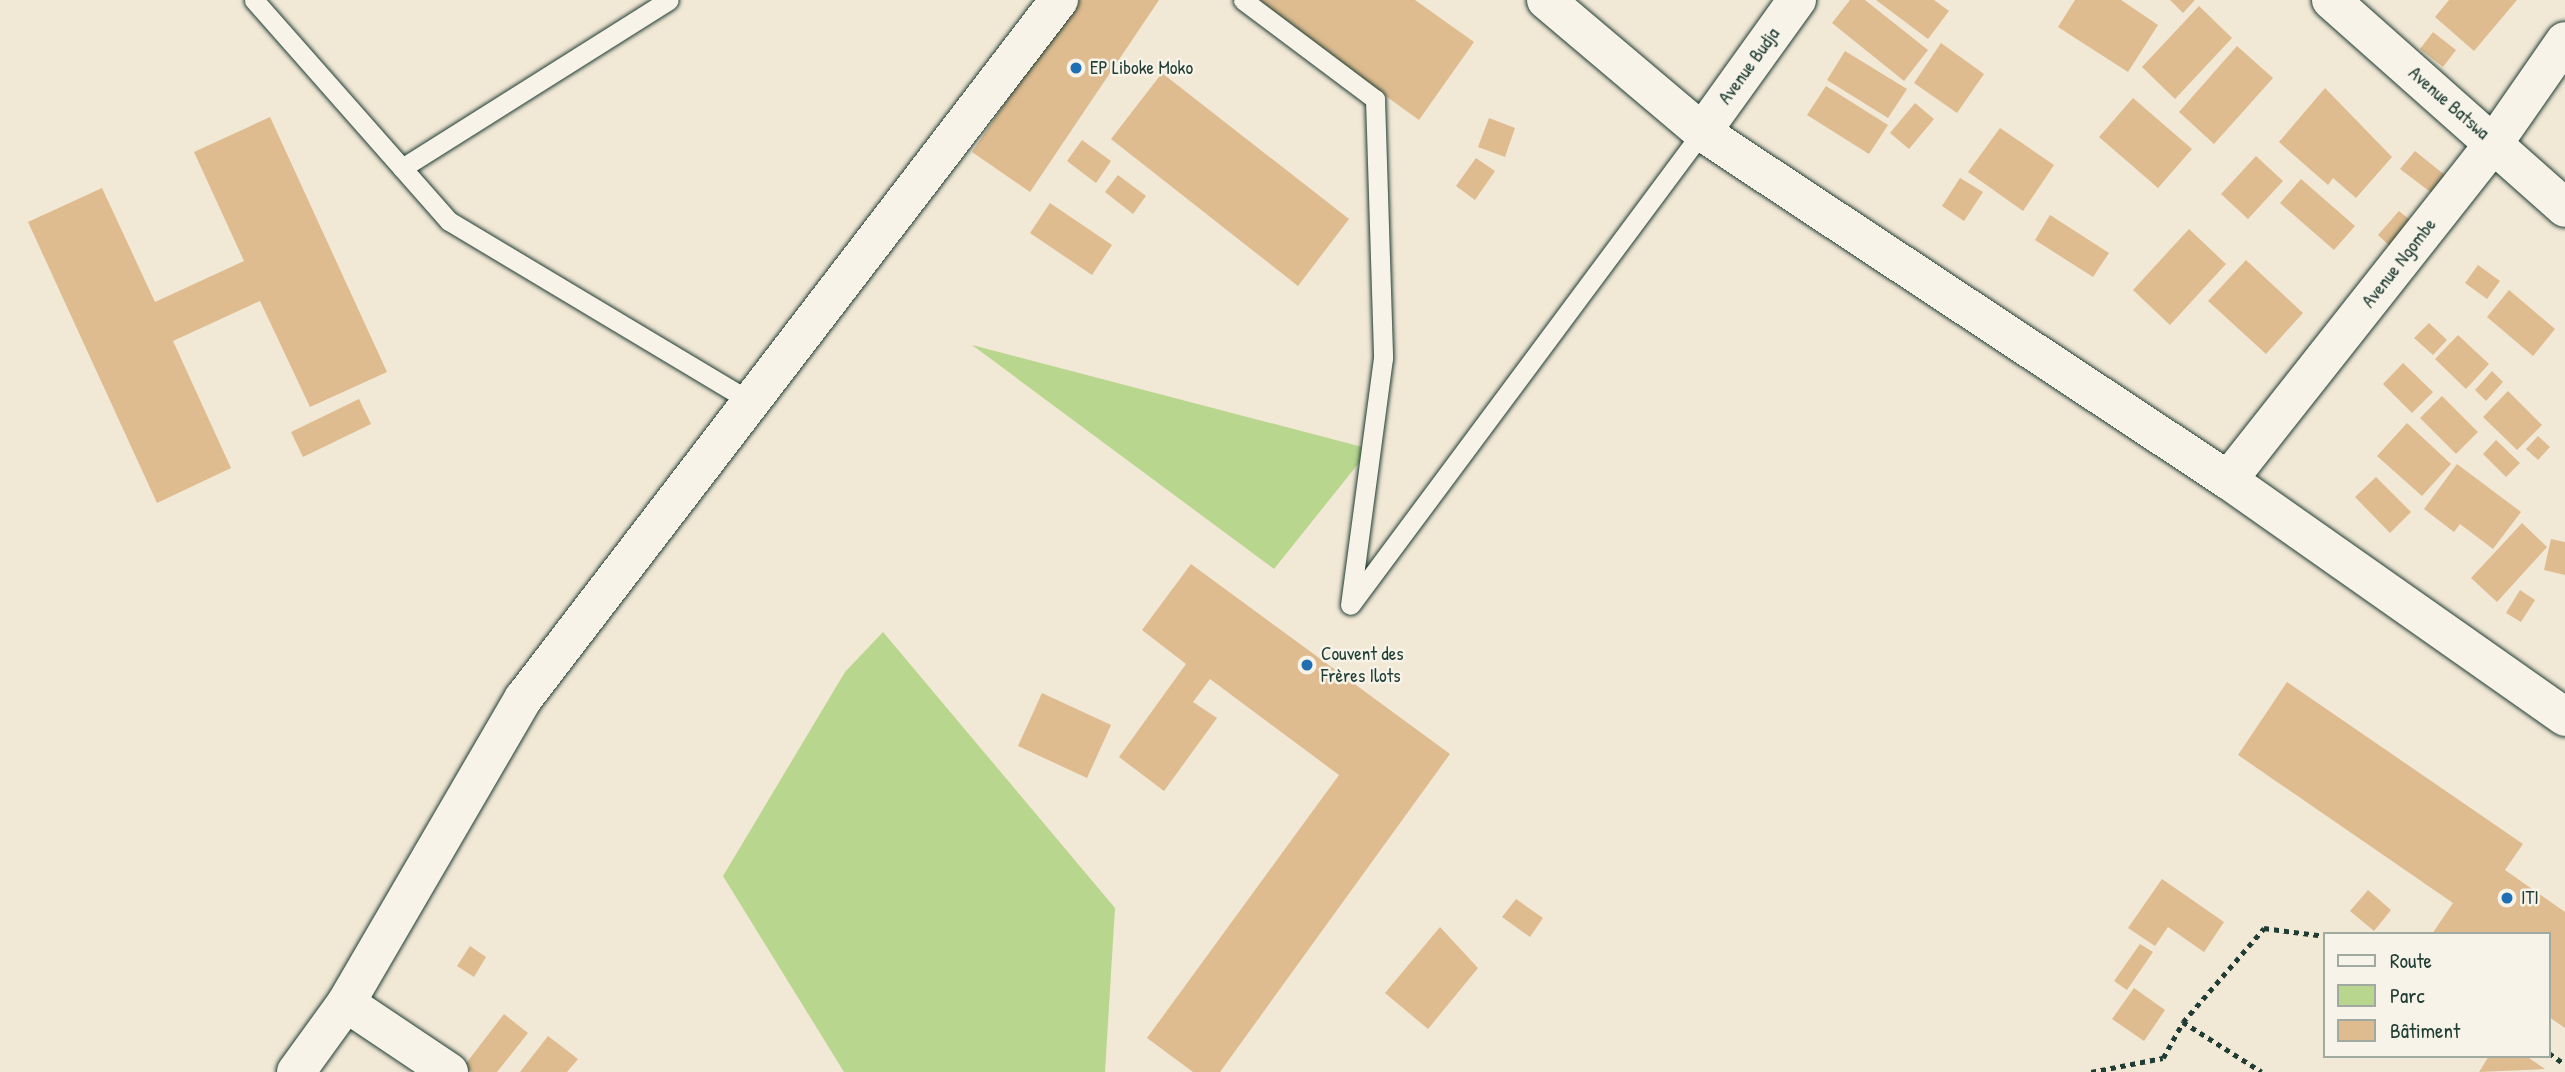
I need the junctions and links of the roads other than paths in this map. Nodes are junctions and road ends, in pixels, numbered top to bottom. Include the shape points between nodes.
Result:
1 (254, 0) edge
2 (669, 0) edge
3 (1059, 0) edge
4 (1244, 0) edge
5 (1546, 0) edge
6 (1797, 0) edge
7 (2331, 0) edge
8 (2565, 41) edge
9 (1702, 132) junction
10 (2494, 143) junction
11 (402, 168) junction
12 (2565, 208) edge
13 (751, 402) junction
14 (2228, 480) junction
15 (2565, 717) edge
16 (346, 1003) junction
17 (296, 1072) edge
18 (449, 1072) edge

1 - 11 lane
2 - 11 lane
3 - 13 street
4 - 9 lane via 1376,99 1383,358 1350,605
5 - 9 street
6 - 9 street, Avenue Budja
7 - 10 street, Avenue Batswa
8 - 10 street, Avenue Ngombe
9 - 14 street
10 - 12 street, Avenue Batswa
10 - 14 street, Avenue Ngombe
11 - 13 lane via 449,221
13 - 16 street via 523,699
14 - 15 street
16 - 17 street
16 - 18 street

